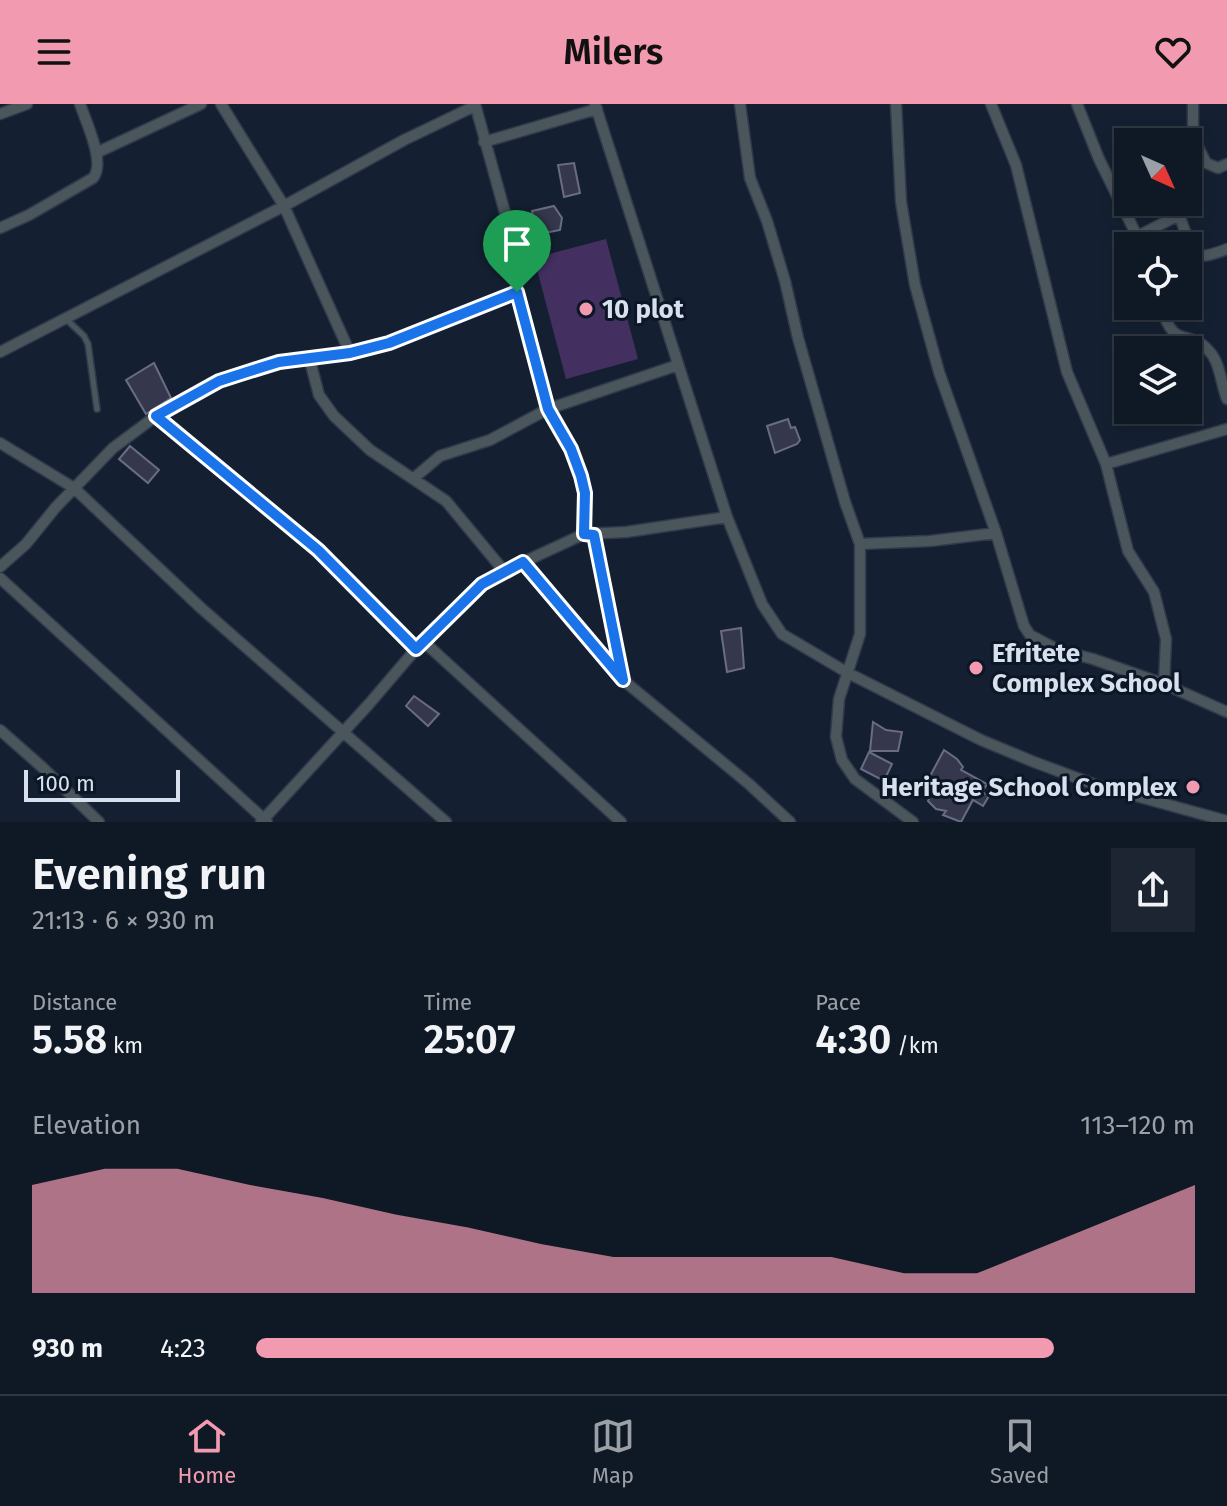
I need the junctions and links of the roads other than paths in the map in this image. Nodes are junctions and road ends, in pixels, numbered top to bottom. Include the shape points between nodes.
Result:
1 (27, 104) edge
2 (80, 104) edge
3 (201, 104) edge
4 (221, 104) edge
5 (740, 104) edge
6 (896, 104) edge
7 (991, 104) edge
8 (1077, 104) edge
9 (1193, 104) edge
10 (475, 105) edge
11 (596, 106) edge
12 (0, 114) edge
13 (484, 142) junction
14 (96, 153) junction
15 (1227, 164) edge
16 (284, 206) junction
17 (0, 228) edge
18 (1136, 232) edge
19 (1153, 232) edge
20 (1186, 232) edge
21 (1227, 249) edge
22 (1202, 258) edge
23 (517, 292) junction
24 (65, 318) junction
25 (1166, 320) edge
26 (0, 352) edge
27 (350, 353) junction
28 (309, 357) junction
29 (678, 365) junction
30 (1227, 399) edge
31 (97, 409) dead end
32 (548, 409) junction
33 (156, 416) junction
34 (1227, 429) edge
35 (0, 443) edge
36 (1106, 464) junction
37 (414, 478) junction
38 (74, 488) junction
39 (727, 517) junction
40 (996, 533) junction
41 (589, 535) junction
42 (860, 544) junction
43 (523, 562) junction
44 (0, 567) edge
45 (504, 571) junction
46 (0, 578) edge
47 (419, 645) junction
48 (848, 673) junction
49 (623, 680) junction
50 (1164, 684) junction
51 (1227, 712) edge
52 (0, 730) edge
53 (344, 732) junction
54 (1187, 817) edge
55 (264, 821) edge
56 (1227, 821) edge
57 (99, 822) edge
58 (446, 822) edge
59 (621, 822) edge
60 (790, 822) edge
61 (913, 822) edge

1 - 12 street
2 - 14 street
3 - 14 street
4 - 16 street
5 - 42 street via 750,178
6 - 40 street via 901,202 915,285 939,372
7 - 36 street via 1016,165 1067,372
8 - 18 street
9 - 15 street via 1193,137 1206,163 1218,168
10 - 13 street
10 - 16 street
11 - 13 street
11 - 29 street
13 - 23 street via 515,249
14 - 17 street via 100,166 93,178
16 - 24 street
16 - 27 street
19 - 20 street via 1175,217
21 - 22 street
23 - 27 street
23 - 32 street
24 - 26 street
24 - 31 lane via 88,344
25 - 30 street via 1169,330 1200,343 1214,356
27 - 28 street
28 - 33 street via 219,381
28 - 37 street via 319,395 334,416 370,450
29 - 32 street
29 - 39 street
32 - 37 street via 490,440 440,456
32 - 41 street via 578,463
33 - 38 street via 113,448
33 - 47 street via 318,550
34 - 36 street
35 - 38 street
36 - 50 street via 1128,551 1154,592 1167,655
37 - 45 street via 446,501
38 - 44 street
38 - 53 street
39 - 41 street
39 - 48 street via 774,625 791,641
40 - 42 street
40 - 50 street via 1018,613 1030,635 1058,650
41 - 43 street
41 - 49 street
42 - 48 street via 860,634
43 - 45 street
43 - 49 street
45 - 47 street via 465,598
46 - 55 street
47 - 53 street
47 - 59 street
48 - 54 street via 981,740
48 - 61 street via 837,717 842,760 855,779
49 - 60 street
50 - 51 street
52 - 57 street
53 - 55 street
53 - 58 street
54 - 56 street

